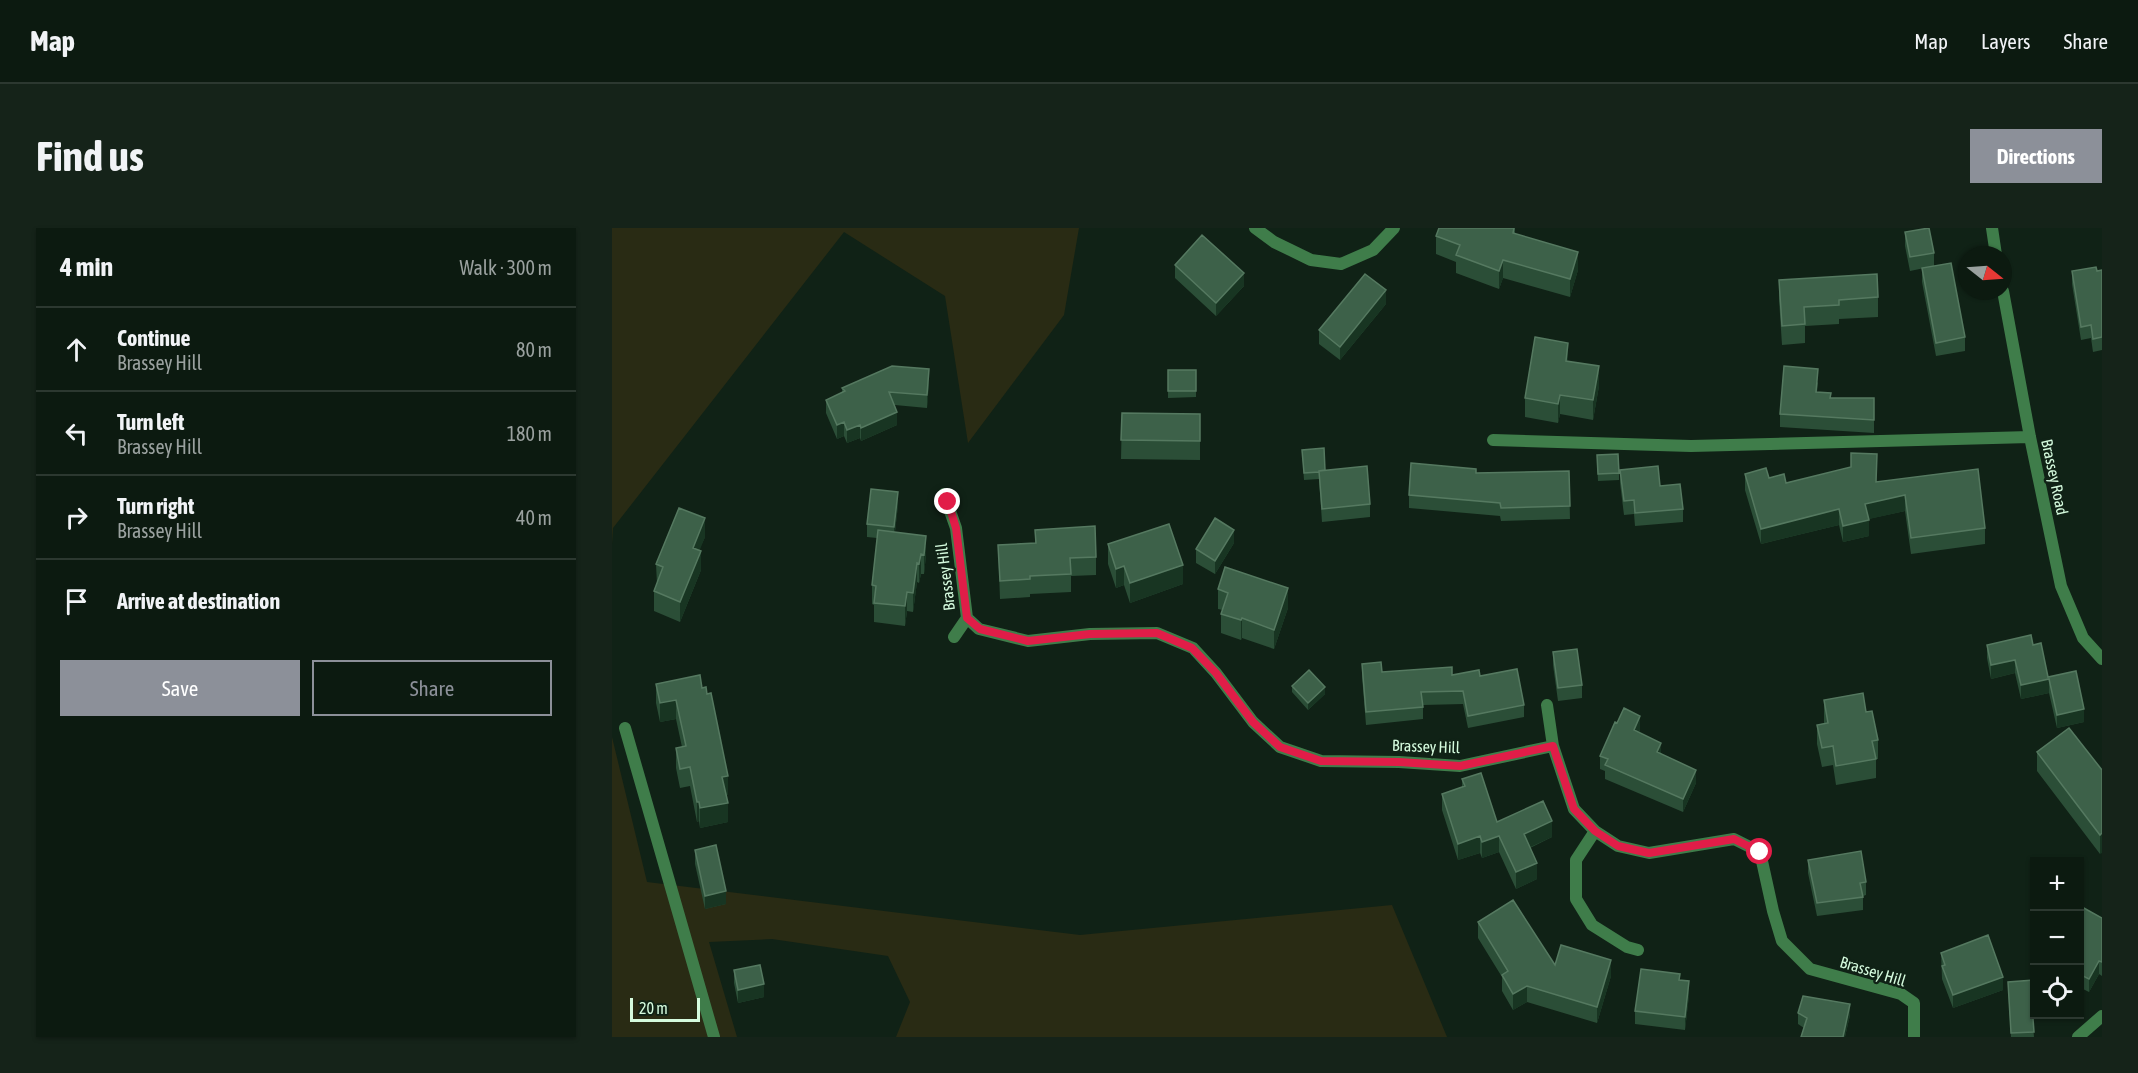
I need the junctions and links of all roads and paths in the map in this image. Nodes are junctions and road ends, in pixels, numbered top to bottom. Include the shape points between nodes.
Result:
1 (1254, 228) edge
2 (1394, 228) edge
3 (1992, 228) edge
4 (1995, 246) edge
5 (2005, 300) edge
6 (2030, 437) junction
7 (1492, 440) dead end
8 (944, 494) dead end
9 (967, 618) junction
10 (954, 637) dead end
11 (2102, 659) edge
12 (1547, 705) dead end
13 (625, 728) dead end
14 (1553, 746) junction
15 (1595, 831) junction
16 (1638, 950) dead end
17 (2102, 1016) edge
18 (714, 1037) edge
19 (1914, 1037) edge
20 (2078, 1037) edge

1 - 2 street via 1311,260 1341,264 1373,250
3 - 4 street
5 - 6 street, Brassey Road
6 - 7 street via 1691,446
6 - 11 street, Brassey Road via 2061,586 2083,638
8 - 9 street, Brassey Hill via 956,528
9 - 10 street
9 - 14 street, Brassey Hill via 980,629 1028,641 1090,634 1157,633 1192,648 1253,722 1280,747 1321,761 1460,766
12 - 14 street
13 - 18 street
14 - 15 street, Brassey Hill via 1574,809
15 - 16 street via 1576,860 1576,899 1592,925
15 - 19 street, Brassey Hill via 1618,846 1649,853 1734,839 1760,852 1782,941 1810,969 1901,994 1914,1003
17 - 20 street

